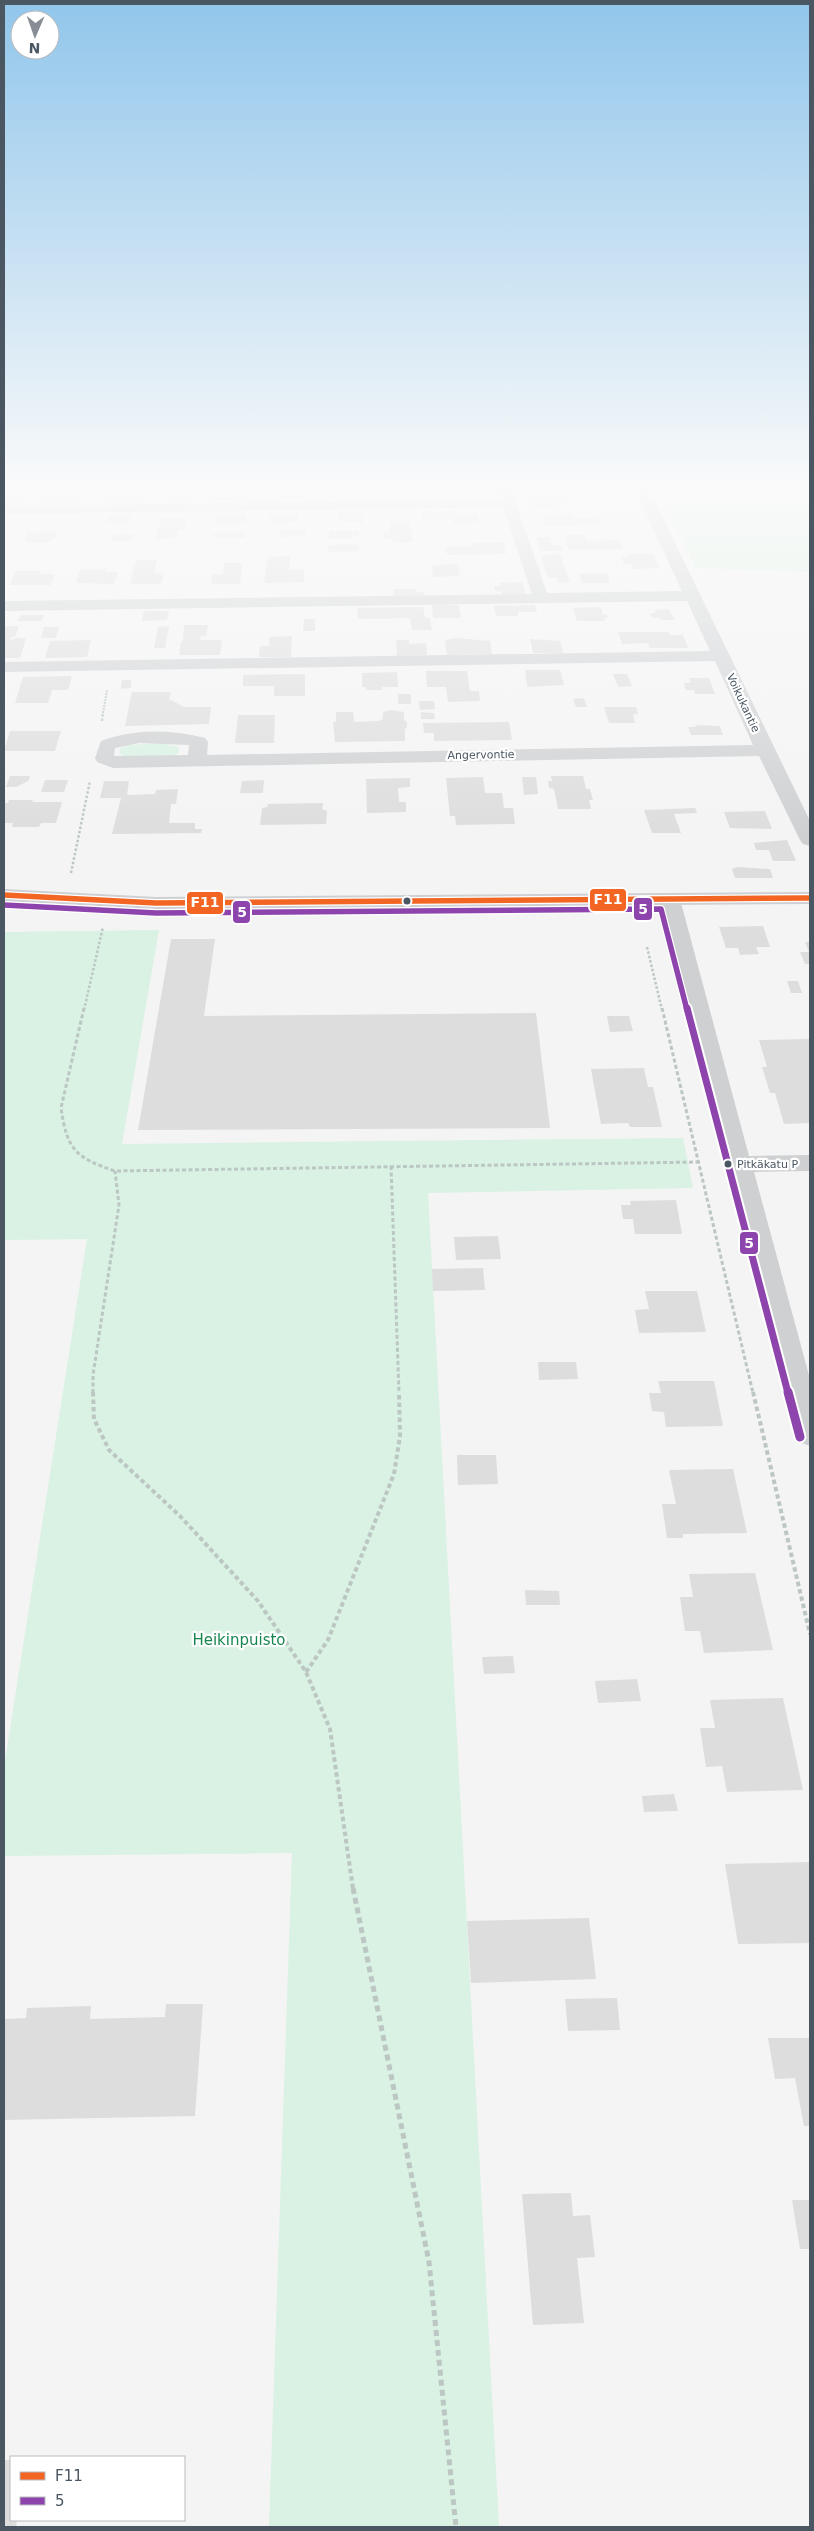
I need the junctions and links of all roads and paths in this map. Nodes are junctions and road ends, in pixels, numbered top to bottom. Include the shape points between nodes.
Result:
1 (332, 601) edge
2 (695, 601) edge
3 (4, 606) edge
4 (721, 656) junction
5 (4, 667) edge
6 (765, 750) junction
7 (197, 760) dead end
8 (810, 840) edge
9 (4, 895) edge
10 (810, 898) edge
11 (636, 899) junction
12 (668, 899) junction
13 (103, 927) dead end
14 (700, 1162) junction
15 (740, 1164) junction
16 (810, 1164) edge
17 (391, 1166) junction
18 (114, 1171) junction
19 (810, 1434) edge
20 (810, 1634) edge
21 (306, 1672) junction
22 (456, 2527) edge

1 - 3 street
2 - 4 street, Voikukantie
4 - 5 street
4 - 6 street, Voikukantie
6 - 7 street, Angervontie
6 - 8 street, Voikukantie
9 - 11 main road via 156,903
10 - 12 main road
11 - 12 main road
11 - 14 path
12 - 15 street
13 - 18 path via 61,1108 64,1135 73,1152 90,1163
14 - 17 path
14 - 20 path
15 - 16 street
15 - 19 street
17 - 18 path
17 - 21 path via 400,1436 394,1474 332,1631
18 - 21 path via 119,1205 93,1375 94,1419 109,1450 180,1516 258,1601
21 - 22 path via 330,1729 354,1890 429,2262

